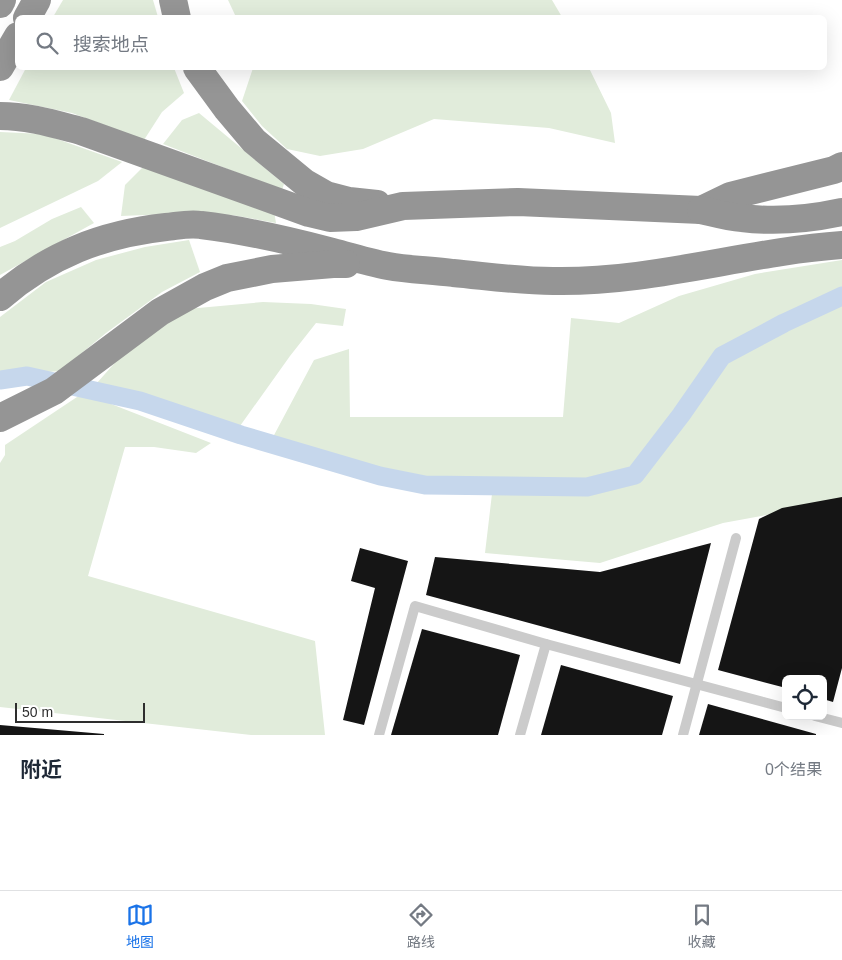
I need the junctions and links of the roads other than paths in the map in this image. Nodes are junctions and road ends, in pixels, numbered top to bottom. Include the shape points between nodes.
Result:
1 (2, 0) edge
2 (37, 0) edge
3 (173, 0) edge
4 (0, 4) edge
5 (30, 15) edge
6 (176, 15) edge
7 (15, 41) edge
8 (0, 67) edge
9 (198, 70) edge
10 (0, 116) edge
11 (842, 166) edge
12 (403, 206) junction
13 (701, 210) junction
14 (842, 212) edge
15 (842, 233) edge
16 (842, 245) edge
17 (801, 248) junction
18 (388, 266) junction
19 (0, 297) edge
20 (0, 418) edge
21 (736, 538) dead end
22 (546, 644) junction
23 (697, 684) junction
24 (782, 707) edge
25 (827, 719) edge
26 (842, 723) edge
27 (379, 735) edge
28 (520, 735) edge
29 (683, 735) edge

1 - 4 highway
2 - 5 highway
3 - 6 highway
7 - 8 highway
9 - 12 highway via 254,141 305,184 326,195 349,201
10 - 12 highway via 14,116 81,131 309,214 330,218 356,217
11 - 13 highway via 730,196
12 - 13 highway via 518,202
13 - 14 highway via 743,218 772,219 814,218
15 - 17 highway
16 - 17 highway
17 - 18 highway via 671,272 593,280 517,280
18 - 19 highway via 302,244 197,224 134,231 84,245 17,282
18 - 20 highway via 333,264 272,269 227,278 160,312 54,391
21 - 23 lane
22 - 23 lane
22 - 27 lane via 415,606
22 - 28 lane
23 - 24 lane
23 - 29 lane
25 - 26 lane

